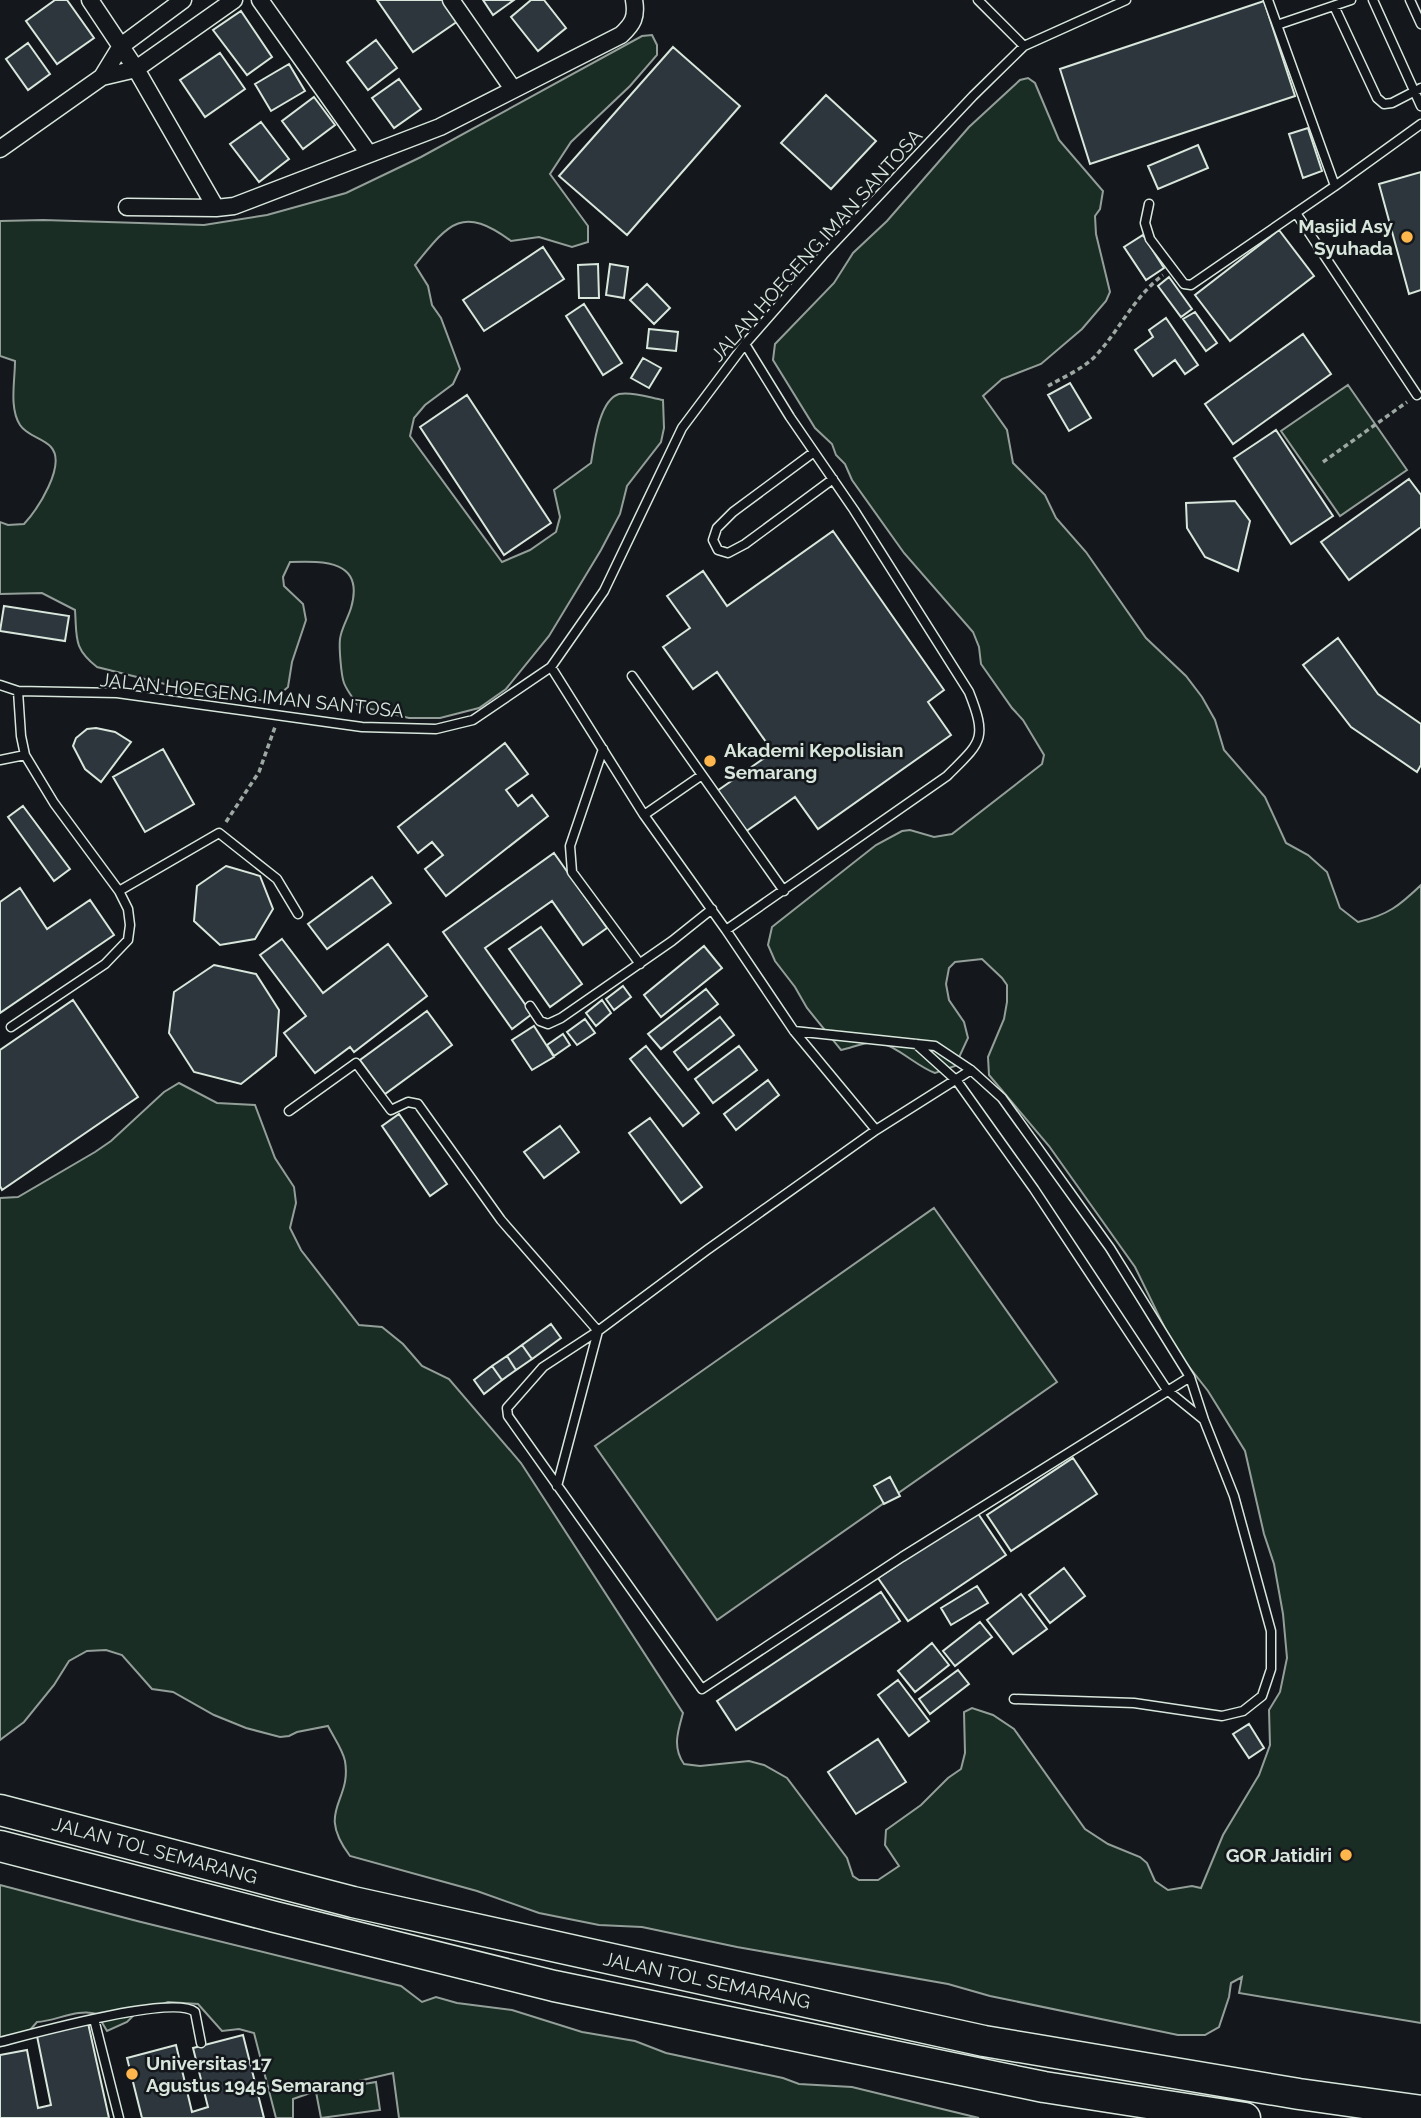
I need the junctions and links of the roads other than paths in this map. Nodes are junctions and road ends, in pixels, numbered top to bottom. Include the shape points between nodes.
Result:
1 (90, 0) edge
2 (183, 0) edge
3 (234, 0) edge
4 (260, 0) edge
5 (451, 0) edge
6 (634, 0) edge
7 (978, 0) edge
8 (1126, 0) edge
9 (1268, 0) edge
10 (1351, 0) edge
11 (1373, 0) edge
12 (1410, 0) edge
13 (1334, 6) junction
14 (1421, 24) edge
15 (1277, 25) junction
16 (121, 46) junction
17 (1024, 46) junction
18 (136, 69) junction
19 (102, 77) junction
20 (513, 89) junction
21 (1417, 90) edge
22 (1421, 106) edge
23 (1421, 124) edge
24 (0, 149) edge
25 (369, 155) junction
26 (1335, 186) junction
27 (1149, 204) dead end
28 (127, 207) dead end
29 (216, 208) junction
30 (1296, 213) junction
31 (745, 344) junction
32 (1418, 395) road end
33 (814, 452) junction
34 (833, 479) junction
35 (551, 667) junction
36 (632, 676) dead end
37 (0, 685) edge
38 (18, 691) junction
39 (603, 749) junction
40 (25, 755) junction
41 (0, 760) edge
42 (702, 775) junction
43 (644, 815) junction
44 (119, 891) junction
45 (785, 891) junction
46 (712, 909) junction
47 (298, 914) dead end
48 (726, 930) junction
49 (640, 964) junction
50 (530, 1006) dead end
51 (11, 1027) dead end
52 (794, 1031) junction
53 (915, 1043) junction
54 (971, 1070) junction
55 (957, 1081) junction
56 (289, 1111) dead end
57 (876, 1130) junction
58 (598, 1331) junction
59 (1190, 1377) junction
60 (1167, 1390) junction
61 (1204, 1420) junction
62 (557, 1486) junction
63 (1014, 1699) dead end
64 (0, 1810) edge
65 (0, 1846) edge
66 (94, 2019) junction
67 (0, 2042) edge
68 (201, 2043) dead end
69 (1421, 2111) edge
70 (119, 2118) edge
71 (1245, 2118) edge

1 - 16 street
2 - 16 street
3 - 18 street
4 - 25 street
5 - 20 street
6 - 20 street via 637,14 621,35
7 - 17 lane
8 - 17 lane, JALAN HOEGENG IMAN SANTOSA
9 - 15 lane
10 - 13 lane
11 - 21 lane
12 - 14 lane
13 - 15 lane
13 - 21 lane via 1377,98 1392,103
15 - 26 lane
16 - 18 street
16 - 19 street
17 - 31 lane, JALAN HOEGENG IMAN SANTOSA via 823,255
18 - 19 street
18 - 29 street
19 - 24 street
20 - 25 street via 440,127
21 - 22 lane
23 - 26 lane
25 - 29 street via 234,206
26 - 30 lane
27 - 30 lane via 1146,223 1150,239 1184,284 1191,285
28 - 29 street
30 - 32 lane
31 - 33 lane
31 - 35 lane, JALAN HOEGENG IMAN SANTOSA via 682,428 604,591
33 - 34 lane
33 - 34 lane via 717,528 713,540 718,550 728,553 745,544
34 - 45 lane via 969,692 981,721 977,747 947,776
35 - 38 lane, JALAN HOEGENG IMAN SANTOSA via 473,720 436,729 362,727 117,693
35 - 39 lane
36 - 42 lane
37 - 38 lane, JALAN HOEGENG IMAN SANTOSA
38 - 40 lane
39 - 43 lane
39 - 49 lane via 570,846 572,872
40 - 41 lane
40 - 44 lane
42 - 43 lane
42 - 45 lane
43 - 46 lane
44 - 47 lane via 219,833 277,879
44 - 51 lane via 128,909 128,940 104,964
45 - 48 lane
46 - 48 lane
46 - 49 lane
48 - 52 lane
49 - 50 lane via 548,1024 540,1021
52 - 53 lane
52 - 57 lane
53 - 54 lane via 935,1046
53 - 55 lane
54 - 55 lane
54 - 59 lane via 1002,1098 1110,1248
55 - 57 lane
55 - 60 lane
56 - 58 lane via 356,1063 391,1110 408,1102 418,1104 501,1220
57 - 58 lane
58 - 62 lane
58 - 62 lane via 543,1367 507,1408
59 - 60 lane
59 - 61 lane
60 - 61 lane
60 - 62 lane via 902,1556 702,1689
61 - 63 lane via 1234,1496 1270,1631 1272,1669 1262,1696 1243,1711 1222,1716 1133,1703
64 - 69 highway, JALAN TOL SEMARANG via 353,1902 984,2041
65 - 71 highway, JALAN TOL SEMARANG via 554,1986 1044,2087
66 - 67 lane
66 - 68 lane via 186,2007 195,2012
66 - 70 lane

